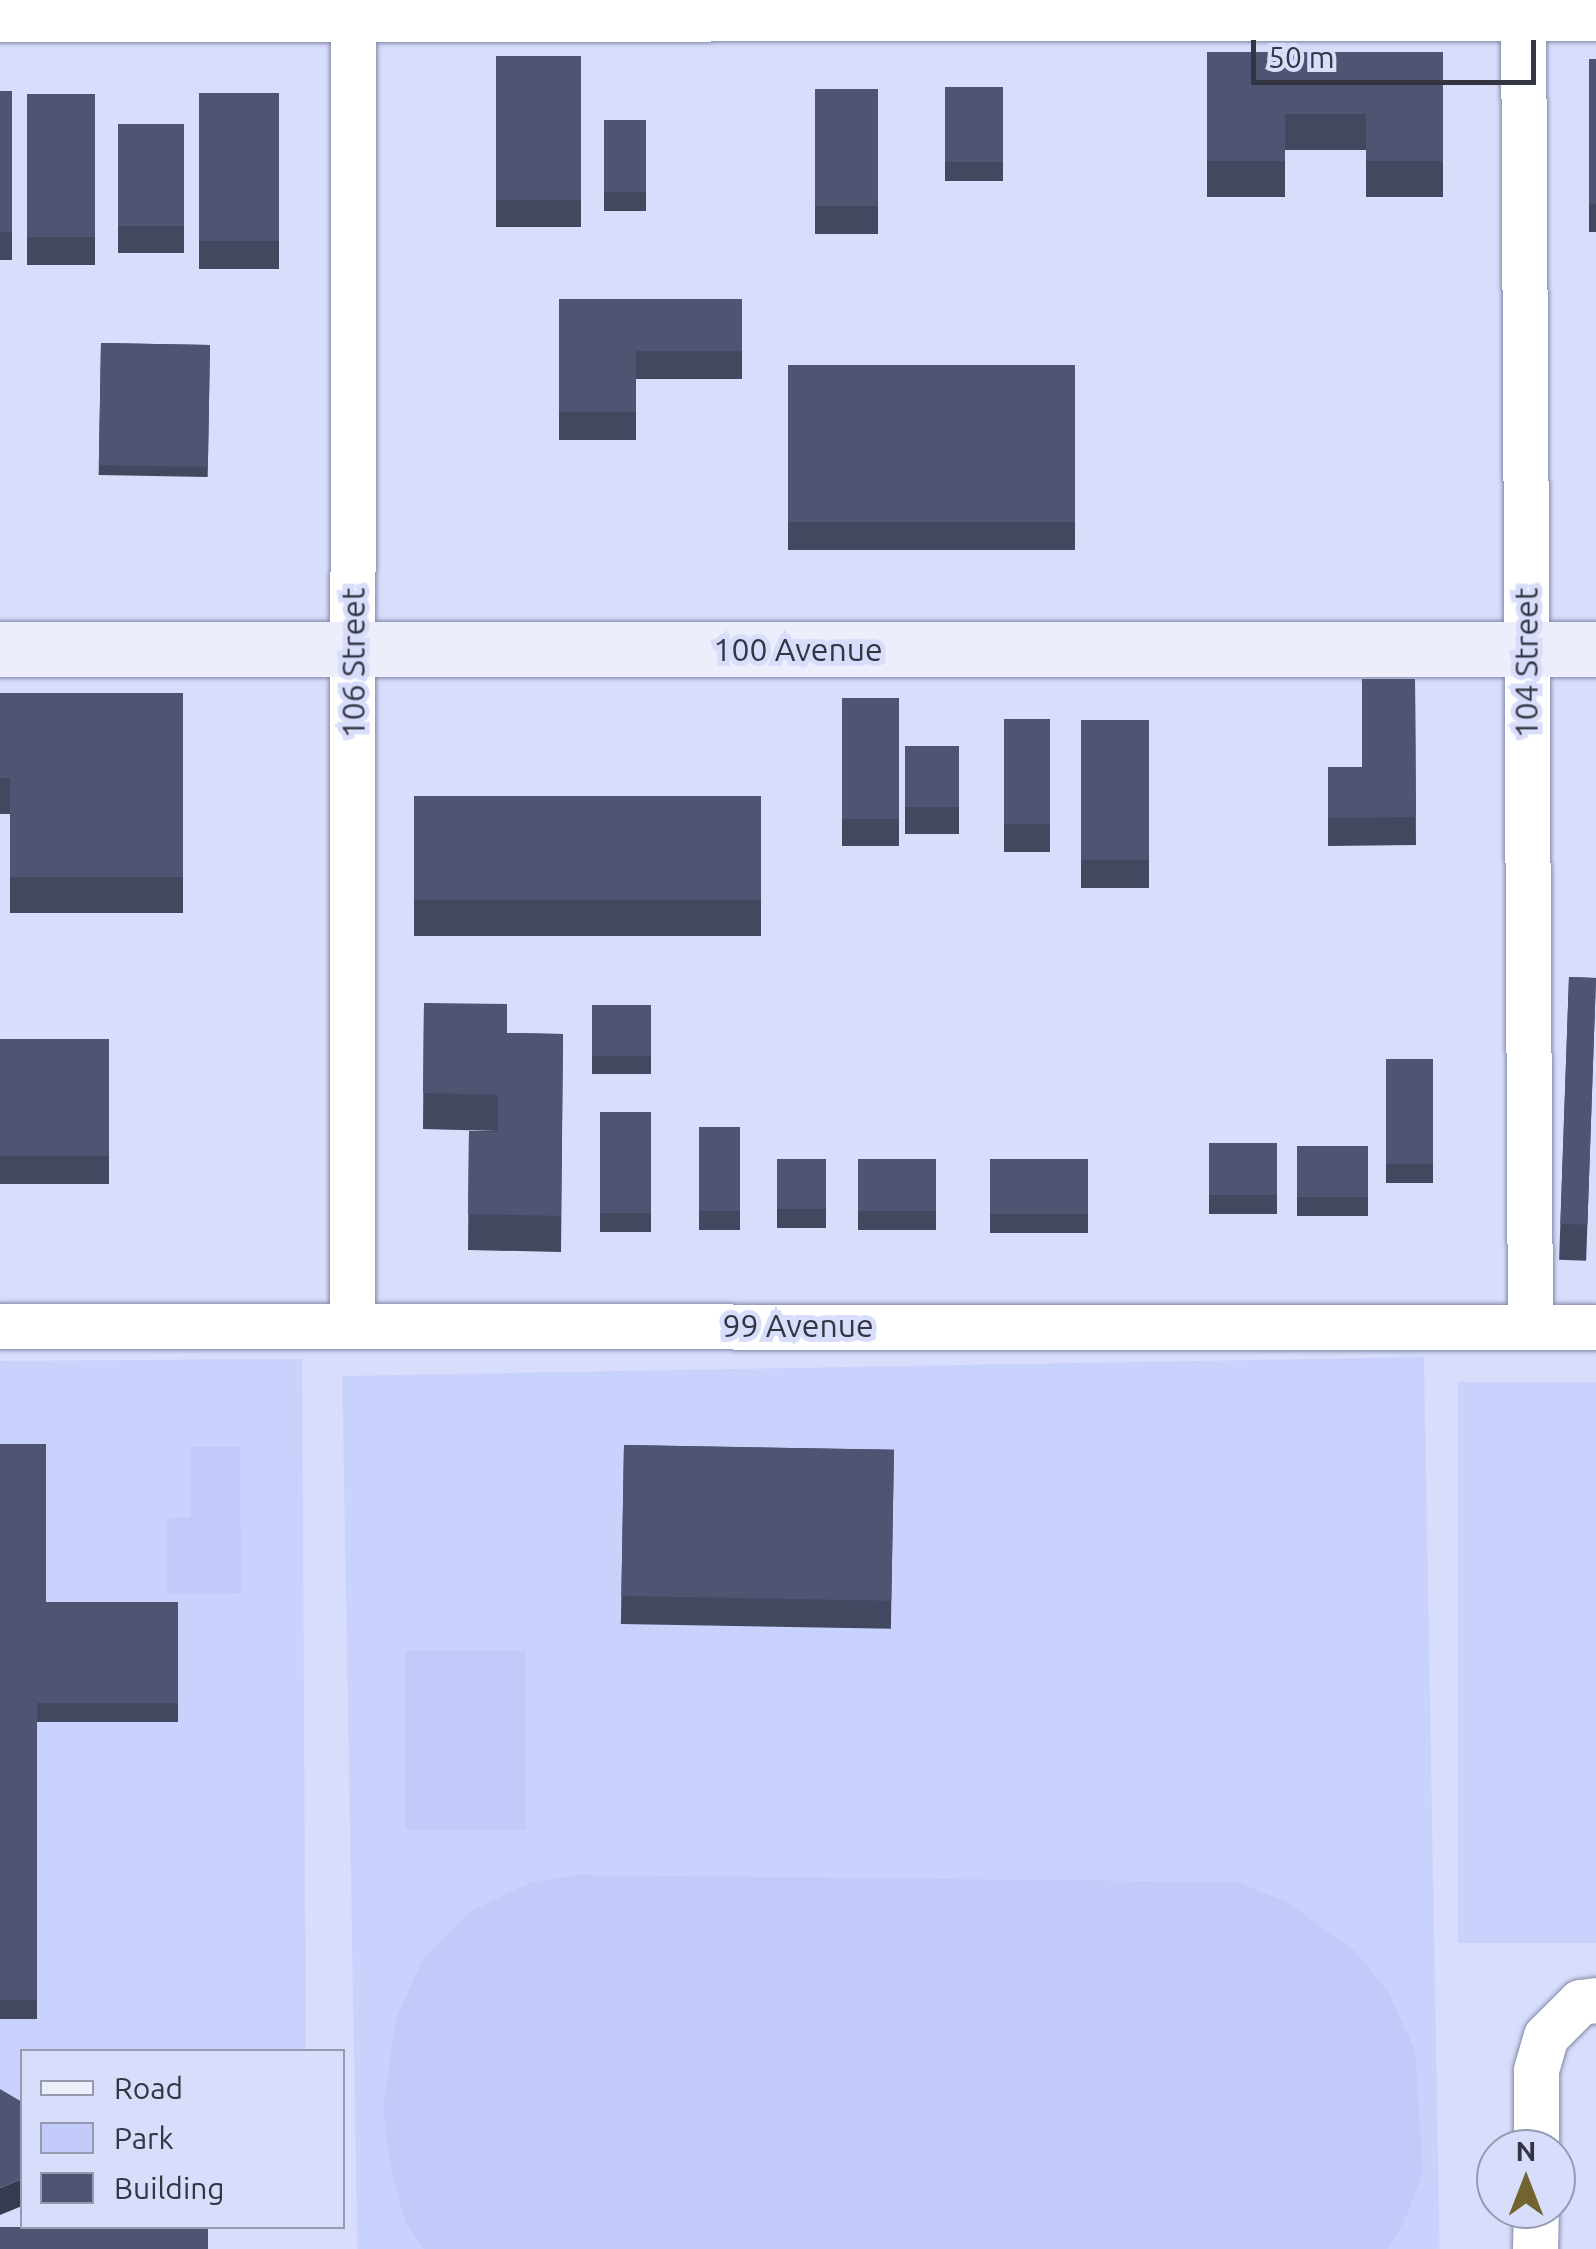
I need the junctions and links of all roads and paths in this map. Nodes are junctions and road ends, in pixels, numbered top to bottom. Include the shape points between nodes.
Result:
1 (353, 9) edge
2 (1523, 9) edge
3 (1596, 18) edge
4 (0, 19) edge
5 (0, 649) edge
6 (354, 649) junction
7 (1526, 650) junction
8 (1596, 650) edge
9 (0, 1326) edge
10 (352, 1326) junction
11 (1596, 1326) edge
12 (1530, 1327) junction
13 (1578, 2008) edge
14 (1536, 2129) edge

1 - 2 street
1 - 4 street
1 - 6 street, 106 Street
2 - 3 street
2 - 7 street, 104 Street
5 - 6 main road, 100 Avenue
6 - 7 main road, 100 Avenue
6 - 10 street, 106 Street
7 - 8 main road, 100 Avenue
7 - 12 street, 104 Street
9 - 10 street, 99 Avenue
10 - 12 street, 99 Avenue
11 - 12 street, 99 Avenue
13 - 14 street via 1546,2036 1536,2070

